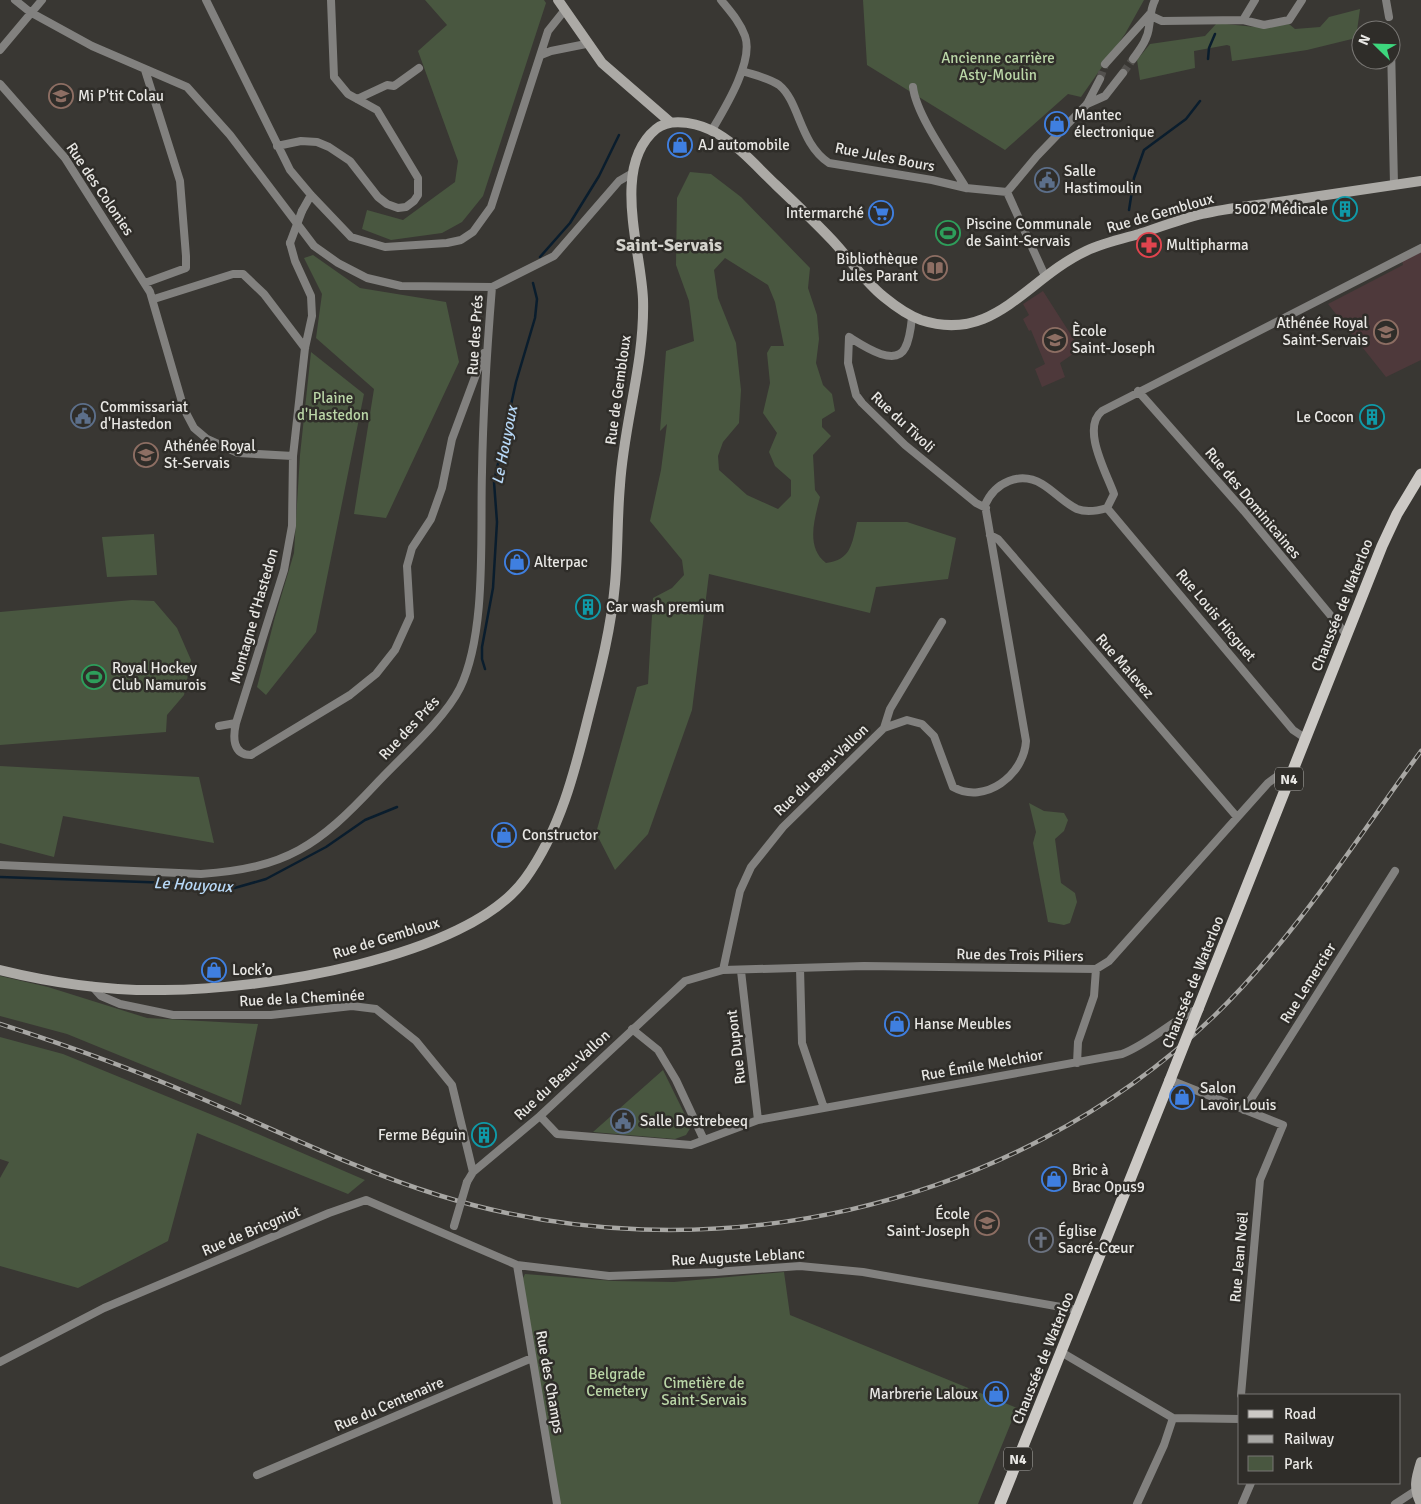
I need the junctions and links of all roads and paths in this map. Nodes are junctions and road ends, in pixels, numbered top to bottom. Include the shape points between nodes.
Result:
1 (15, 0) edge
2 (42, 0) edge
3 (206, 0) edge
4 (331, 0) edge
5 (558, 0) edge
6 (721, 0) edge
7 (1154, 0) edge
8 (1255, 0) edge
9 (1302, 0) edge
10 (1386, 0) edge
11 (564, 10) junction
12 (30, 12) junction
13 (1149, 15) junction
14 (1389, 17) dead end
15 (1243, 20) junction
16 (586, 44) junction
17 (0, 50) edge
18 (541, 55) junction
19 (1133, 59) tunnel mouth
20 (1105, 64) tunnel mouth
21 (419, 68) dead end
22 (145, 70) junction
23 (1392, 70) edge
24 (742, 71) junction
25 (1123, 73) tunnel mouth
26 (1100, 79) tunnel mouth
27 (0, 84) edge
28 (913, 87) dead end
29 (357, 99) junction
30 (1087, 104) junction
31 (670, 122) junction
32 (712, 130) junction
33 (277, 146) junction
34 (631, 174) junction
35 (1421, 181) edge
36 (1394, 185) junction
37 (966, 188) junction
38 (1008, 192) junction
39 (311, 195) junction
40 (1421, 248) edge
41 (1045, 276) junction
42 (145, 283) junction
43 (492, 287) junction
44 (152, 295) junction
45 (912, 317) junction
46 (488, 342) junction
47 (305, 348) junction
48 (1138, 391) junction
49 (293, 456) junction
50 (1421, 474) edge
51 (986, 508) junction
52 (1107, 508) junction
53 (990, 535) junction
54 (942, 622) dead end
55 (1346, 634) junction
56 (236, 723) junction
57 (219, 726) dead end
58 (884, 728) junction
59 (1305, 738) junction
60 (1291, 774) junction
61 (1237, 817) junction
62 (0, 866) edge
63 (1395, 871) dead end
64 (800, 968) junction
65 (1096, 969) junction
66 (0, 970) edge
67 (723, 970) junction
68 (741, 971) junction
69 (92, 986) junction
70 (1198, 1009) junction
71 (632, 1029) junction
72 (1077, 1063) junction
73 (1170, 1080) junction
74 (824, 1108) junction
75 (1244, 1110) junction
76 (540, 1116) junction
77 (758, 1120) junction
78 (704, 1140) junction
79 (473, 1172) junction
80 (450, 1235) junction
81 (517, 1265) junction
82 (1078, 1310) junction
83 (1061, 1352) junction
84 (532, 1358) junction
85 (0, 1362) edge
86 (1241, 1394) edge
87 (1173, 1418) junction
88 (1238, 1419) edge
89 (1421, 1462) edge
90 (257, 1475) dead end
91 (1251, 1484) edge
92 (1415, 1491) junction
93 (557, 1504) edge
94 (1000, 1504) edge
95 (1137, 1504) edge
96 (1242, 1504) edge
97 (1395, 1504) edge
98 (1421, 1504) edge

1 - 12 street
2 - 12 street
3 - 33 street
4 - 29 street via 334,77 345,91
5 - 11 main road
6 - 24 street via 746,38
7 - 13 street
8 - 15 street
9 - 15 street via 1289,20 1264,25
10 - 14 street
11 - 16 main road
11 - 18 street via 548,31
12 - 17 street
12 - 22 street
13 - 15 street via 1162,21
13 - 19 street via 1146,40
13 - 20 street
16 - 18 street
16 - 31 main road via 618,80
18 - 39 street via 492,207 473,232 461,240 385,247 358,241 346,233
21 - 29 street via 394,86 387,85
22 - 42 street via 180,181 186,256 186,268
22 - 43 street via 187,88 230,135 314,246 338,264 367,278 401,286
23 - 36 street
24 - 32 street
24 - 37 street, Rue Jules Bours via 780,86 818,156 829,162
25 - 30 street via 1105,96
26 - 30 street
27 - 42 street, Rue des Colonies via 65,158
28 - 37 street via 914,96 931,129
29 - 33 street via 377,110 418,178 420,187 414,201 406,207 398,208 378,197 350,161 329,147 301,141
30 - 38 street
31 - 32 main road, Rue de Gembloux
31 - 34 main road, Rue de Gembloux via 658,127 646,141
32 - 45 main road, Rue de Gembloux via 750,159 828,236 882,296
33 - 39 street via 290,170
34 - 43 street via 619,182 554,256
34 - 69 main road, Rue de Gembloux via 643,298 641,353 620,480 617,560 610,623 569,787 544,849 525,879 510,896 485,915 446,936 364,964 294,978 192,990
35 - 36 main road, Rue de Gembloux
36 - 41 main road, Rue de Gembloux via 1205,213 1090,249
37 - 38 street, Rue Jules Bours
38 - 41 street
39 - 47 street, Montagne d'Hastedon, bridge via 290,243 311,296 312,316
40 - 48 street
41 - 45 main road, Rue de Gembloux via 980,322 959,326
42 - 44 street, Rue des Colonies
43 - 46 street, Rue des Prés
44 - 47 street via 243,274 264,294
44 - 49 street, Rue des Colonies via 184,410 194,428 207,439 238,453
45 - 51 street, Rue du Tivoli via 908,344 896,356 882,355 849,337 848,363 856,394 905,445
46 - 56 street, Montagne d'Hastedon via 452,439 442,488 431,519 412,548 407,566 410,617 395,650 376,674 350,695 251,755 242,754 234,745 232,736
46 - 62 street, Rue des Prés via 475,639 468,671 446,709 344,818 306,847 276,861 233,872 201,874
47 - 49 street, Montagne d'Hastedon
48 - 52 street via 1102,410 1093,423 1092,432 1114,494
48 - 55 street, Rue des Dominicaines
49 - 56 street, Montagne d'Hastedon via 292,526 284,570
50 - 55 main road, Chaussée de Waterloo / N4 via 1384,539
51 - 52 street via 989,496 996,488 1009,481 1026,478 1042,483 1077,509 1094,512
51 - 53 street, Rue du Beau-Vallon
52 - 59 street, Rue Louis Hicguet via 1293,730
53 - 58 street, Rue du Beau-Vallon via 1026,741 1022,760 1006,781 971,794 962,792 953,787 934,736 922,724 907,720
53 - 61 street, Rue Malevez via 998,539
54 - 58 street via 890,709
55 - 59 main road, Chaussée de Waterloo / N4
56 - 57 street
58 - 67 street, Rue du Beau-Vallon via 783,827 751,866 740,891
59 - 60 main road, Chaussée de Waterloo / N4
60 - 61 street, Rue des Trois Piliers via 1283,772 1268,782
60 - 70 main road, Chaussée de Waterloo / N4
61 - 65 street, Rue des Trois Piliers via 1109,961
63 - 75 street, Rue Lemercier
64 - 65 street, Rue des Trois Piliers
64 - 68 street, Rue des Trois Piliers
64 - 74 street via 802,1043
65 - 72 street via 1094,996 1078,1042
66 - 69 main road, Rue de Gembloux
67 - 68 street, Rue des Trois Piliers
67 - 71 street, Rue du Beau-Vallon via 685,981
68 - 77 street, Rue Dupont
69 - 79 street, Rue de la Cheminée via 101,996 120,1004 173,1015 271,1014 352,1006 376,1009 416,1041 452,1085
70 - 72 street, Rue Émile Melchior via 1182,1016 1140,1047
70 - 73 main road, Chaussée de Waterloo / N4, bridge
71 - 76 street, Rue du Beau-Vallon
71 - 78 street via 658,1050
72 - 74 street, Rue Émile Melchior
73 - 75 street
73 - 82 main road, Chaussée de Waterloo / N4
74 - 77 street, Rue Émile Melchior
75 - 86 street, Rue Jean Noël via 1283,1125 1260,1180
76 - 78 street, Rue Émile Melchior via 558,1134 691,1145
76 - 79 street, Rue du Beau-Vallon
77 - 78 street, Rue Émile Melchior
79 - 80 street, bridge
80 - 81 street, Rue de Bricgniot
80 - 85 street, Rue de Bricgniot via 366,1200 104,1308
81 - 82 street, Rue Auguste Leblanc via 609,1276 800,1266 863,1272
81 - 84 street, Rue des Champs
82 - 83 main road, Chaussée de Waterloo / N4
83 - 87 street
83 - 94 main road, Chaussée de Waterloo / N4
84 - 90 street, Rue du Centenaire
84 - 93 street, Rue des Champs
87 - 88 street
87 - 95 street
89 - 92 main road
91 - 96 street
92 - 97 street
92 - 98 main road

